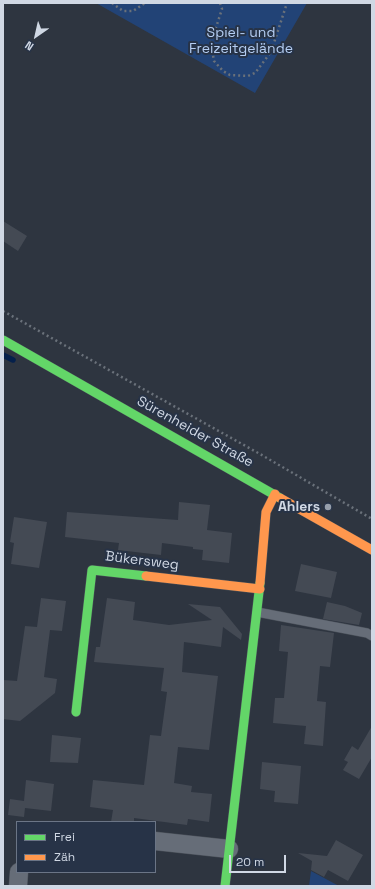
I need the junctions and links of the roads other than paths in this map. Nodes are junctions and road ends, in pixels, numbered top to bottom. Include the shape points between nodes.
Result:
1 (3, 340) edge
2 (275, 494) junction
3 (372, 550) edge
4 (260, 589) junction
5 (257, 612) junction
6 (372, 636) edge
7 (76, 712) dead end
8 (156, 841) edge
9 (229, 849) junction
10 (19, 873) edge
11 (18, 886) edge
12 (225, 886) edge

1 - 2 street, Sürenheider Straße
2 - 3 street, Sürenheider Straße
2 - 4 street via 266,512
4 - 5 street
4 - 7 street, Bükersweg via 92,570
5 - 6 lane
5 - 9 street
8 - 9 street
9 - 12 street
10 - 11 street

